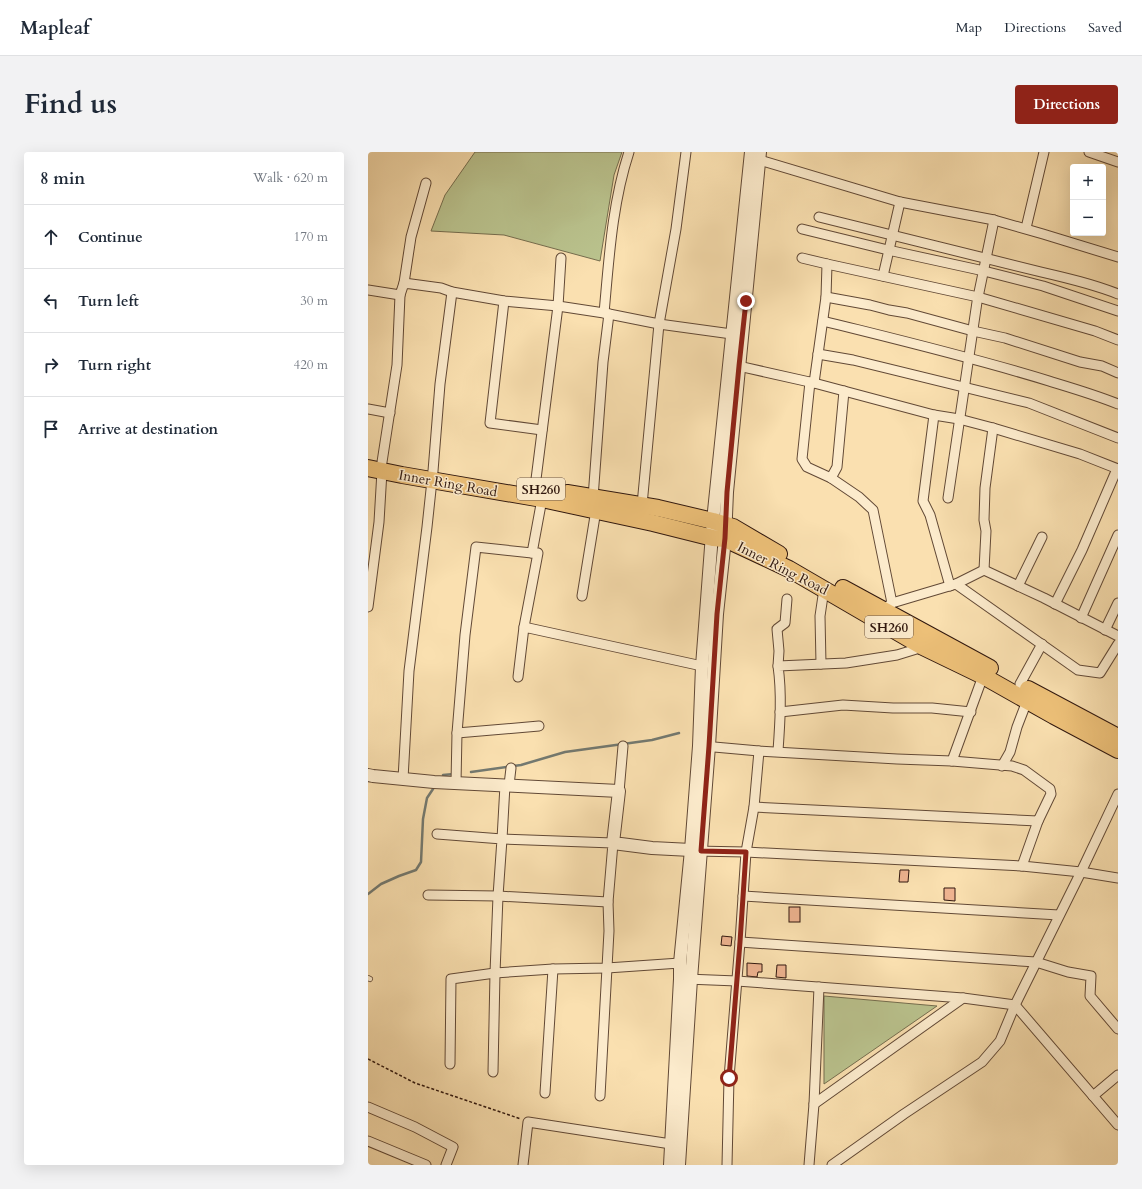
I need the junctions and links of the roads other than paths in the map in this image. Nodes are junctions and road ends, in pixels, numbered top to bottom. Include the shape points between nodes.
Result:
1 (629, 152) edge
2 (686, 152) edge
3 (1044, 152) edge
4 (1089, 152) edge
5 (753, 155) edge
6 (1118, 162) edge
7 (426, 184) dead end
8 (900, 202) junction
9 (819, 217) dead end
10 (994, 220) junction
11 (1026, 228) junction
12 (802, 229) dead end
13 (892, 235) junction
14 (888, 250) junction
15 (1118, 257) edge
16 (561, 258) dead end
17 (802, 258) dead end
18 (986, 258) junction
19 (827, 264) junction
20 (984, 271) junction
21 (883, 276) junction
22 (404, 282) junction
23 (368, 290) edge
24 (452, 292) junction
25 (1118, 294) edge
26 (400, 295) junction
27 (826, 297) junction
28 (978, 297) junction
29 (504, 301) junction
30 (558, 306) junction
31 (1118, 311) edge
32 (606, 314) junction
33 (823, 322) junction
34 (659, 324) junction
35 (973, 331) junction
36 (737, 335) junction
37 (1118, 340) edge
38 (818, 354) junction
39 (969, 358) junction
40 (734, 365) junction
41 (1118, 373) edge
42 (812, 383) junction
43 (965, 387) junction
44 (844, 391) junction
45 (1118, 404) edge
46 (368, 409) edge
47 (390, 413) junction
48 (934, 415) junction
49 (959, 419) junction
50 (993, 428) junction
51 (542, 430) junction
52 (1118, 438) edge
53 (375, 465) edge
54 (1117, 469) edge
55 (433, 476) junction
56 (831, 478) junction
57 (538, 493) junction
58 (948, 498) dead end
59 (594, 504) junction
60 (642, 505) junction
61 (719, 531) junction
62 (1118, 535) edge
63 (1042, 537) dead end
64 (532, 553) junction
65 (984, 570) junction
66 (953, 585) junction
67 (1018, 586) junction
68 (824, 589) junction
69 (582, 596) dead end
70 (787, 599) dead end
71 (1118, 603) edge
72 (1055, 604) junction
73 (888, 606) junction
74 (368, 607) edge
75 (1082, 618) junction
76 (524, 627) junction
77 (1105, 630) junction
78 (1118, 636) edge
79 (1042, 644) junction
80 (1118, 644) edge
81 (923, 647) junction
82 (821, 664) junction
83 (702, 666) junction
84 (778, 666) junction
85 (714, 671) junction
86 (983, 676) junction
87 (1024, 676) junction
88 (518, 677) dead end
89 (1027, 701) junction
90 (780, 712) junction
91 (971, 712) junction
92 (539, 726) dead end
93 (457, 733) junction
94 (1118, 737) edge
95 (623, 746) dead end
96 (704, 746) junction
97 (759, 750) junction
98 (1118, 750) edge
99 (778, 751) junction
100 (952, 761) junction
101 (1002, 766) junction
102 (511, 768) dead end
103 (368, 775) edge
104 (404, 779) junction
105 (456, 783) junction
106 (507, 785) junction
107 (618, 792) junction
108 (1118, 794) edge
109 (754, 807) junction
110 (1038, 821) junction
111 (437, 834) dead end
112 (502, 839) junction
113 (613, 843) junction
114 (696, 851) junction
115 (746, 852) junction
116 (1022, 866) junction
117 (1081, 872) junction
118 (1118, 878) edge
119 (428, 895) dead end
120 (498, 896) junction
121 (743, 896) junction
122 (608, 902) junction
123 (1059, 916) junction
124 (740, 942) junction
125 (1036, 962) junction
126 (686, 963) junction
127 (607, 968) junction
128 (553, 969) junction
129 (495, 973) junction
130 (685, 979) junction
131 (737, 981) junction
132 (819, 987) junction
133 (963, 998) junction
134 (1015, 1005) junction
135 (1118, 1029) edge
136 (450, 1064) dead end
137 (493, 1072) dead end
138 (1118, 1075) edge
139 (546, 1093) dead end
140 (600, 1096) dead end
141 (1093, 1096) junction
142 (814, 1104) junction
143 (368, 1107) edge
144 (1118, 1126) edge
145 (368, 1141) edge
146 (675, 1144) junction
147 (426, 1165) edge
148 (446, 1165) edge
149 (523, 1165) edge
150 (670, 1165) edge
151 (680, 1165) edge
152 (727, 1165) edge
153 (809, 1165) edge
154 (832, 1165) edge

1 - 32 street via 622,173 612,231
2 - 34 street via 676,229
3 - 11 street
4 - 6 street
5 - 8 street
5 - 36 street
7 - 22 street via 411,237
8 - 10 street
8 - 13 street
9 - 13 street
10 - 11 street
10 - 18 street
11 - 15 street
12 - 14 street
13 - 14 street
13 - 18 street
14 - 20 street
14 - 21 street
16 - 30 street
17 - 19 street
18 - 20 street
18 - 25 street via 1098,286
19 - 21 street
19 - 27 street
20 - 28 street
20 - 31 street via 1043,286
21 - 28 street
22 - 24 street
22 - 26 street
23 - 26 street
24 - 29 street
24 - 55 street via 440,384
26 - 47 street via 397,365
27 - 33 street
27 - 35 street via 907,313
28 - 35 street
28 - 37 street
29 - 30 street
29 - 51 street via 490,423
30 - 32 street
30 - 51 street
32 - 34 street
32 - 59 street
33 - 38 street
33 - 39 street
34 - 36 street
34 - 60 street
35 - 39 street
35 - 41 street via 1102,366
36 - 40 street
38 - 42 street
38 - 43 street
39 - 43 street
39 - 45 street
40 - 42 street
40 - 61 street
42 - 44 street
42 - 56 street via 802,459 807,467
43 - 49 street
43 - 52 street via 1029,403
44 - 48 street
44 - 56 street via 837,467
46 - 47 street
47 - 53 street
48 - 49 street
48 - 66 street via 923,501
49 - 50 street
49 - 58 street
50 - 54 street via 1080,454
50 - 65 street via 985,488
51 - 57 street
53 - 55 highway, Inner Ring Road
53 - 74 street via 379,522
54 - 72 street
55 - 57 highway, Inner Ring Road
55 - 104 street via 409,671
56 - 73 street via 873,510
57 - 59 highway, Inner Ring Road
57 - 64 street
59 - 60 highway, Inner Ring Road / SH260
59 - 61 highway, Inner Ring Road via 653,522
59 - 69 street
60 - 61 highway, Inner Ring Road / SH260 via 658,508
61 - 68 highway, Inner Ring Road / SH260
61 - 73 highway, Inner Ring Road via 733,527 791,561
61 - 83 street
61 - 85 street
62 - 75 street
63 - 67 street
64 - 76 street via 538,553
64 - 93 street via 476,547 465,635
65 - 66 street
65 - 67 street
66 - 73 street
66 - 79 street
67 - 72 street
68 - 81 highway, Inner Ring Road / SH260
68 - 82 street via 820,616
70 - 84 street via 785,623 777,629
71 - 77 street
72 - 75 street
73 - 87 highway, Inner Ring Road
75 - 77 street
76 - 83 street
76 - 88 street
77 - 78 street
79 - 80 street via 1078,670 1100,673
79 - 87 street
81 - 82 street via 897,655
81 - 86 highway, Inner Ring Road / SH260
82 - 84 street
83 - 85 street
83 - 96 street
84 - 90 street
85 - 96 street
86 - 89 highway, Inner Ring Road / SH260
86 - 91 street
87 - 94 highway, Inner Ring Road
89 - 98 highway, Inner Ring Road / SH260
89 - 101 street via 1010,752
90 - 91 street via 843,705
90 - 99 street
91 - 100 street
92 - 93 street
93 - 105 street
95 - 107 street
96 - 97 street
96 - 114 street
97 - 99 street
97 - 109 street
99 - 100 street
100 - 101 street
101 - 110 street via 1024,770 1050,789 1051,794
102 - 106 street
103 - 104 street
104 - 105 street
105 - 106 street
106 - 107 street
106 - 112 street
107 - 113 street
108 - 117 street
109 - 110 street
109 - 115 street
110 - 116 street
111 - 112 street
112 - 113 street
112 - 120 street
113 - 114 street
113 - 122 street
114 - 115 street
114 - 126 street
115 - 116 street
115 - 121 street
116 - 117 street
117 - 118 street
117 - 123 street
119 - 120 street
120 - 122 street
120 - 129 street
121 - 123 street
121 - 124 street
122 - 127 street
123 - 125 street
124 - 125 street
124 - 131 street
125 - 134 street
125 - 135 street via 1091,976 1090,996
126 - 127 street
126 - 130 street
127 - 128 street
127 - 140 street
128 - 129 street
128 - 139 street
129 - 136 street via 451,979
129 - 137 street
130 - 131 street
130 - 146 street
131 - 132 street
131 - 152 street via 729,1078
132 - 133 street
132 - 142 street
133 - 134 street
133 - 142 street
134 - 141 street
134 - 154 street via 1000,1041 982,1062
138 - 141 street
141 - 144 street
142 - 153 street
143 - 148 street via 453,1147
145 - 147 street
146 - 149 street via 528,1122
146 - 150 street
146 - 151 street

